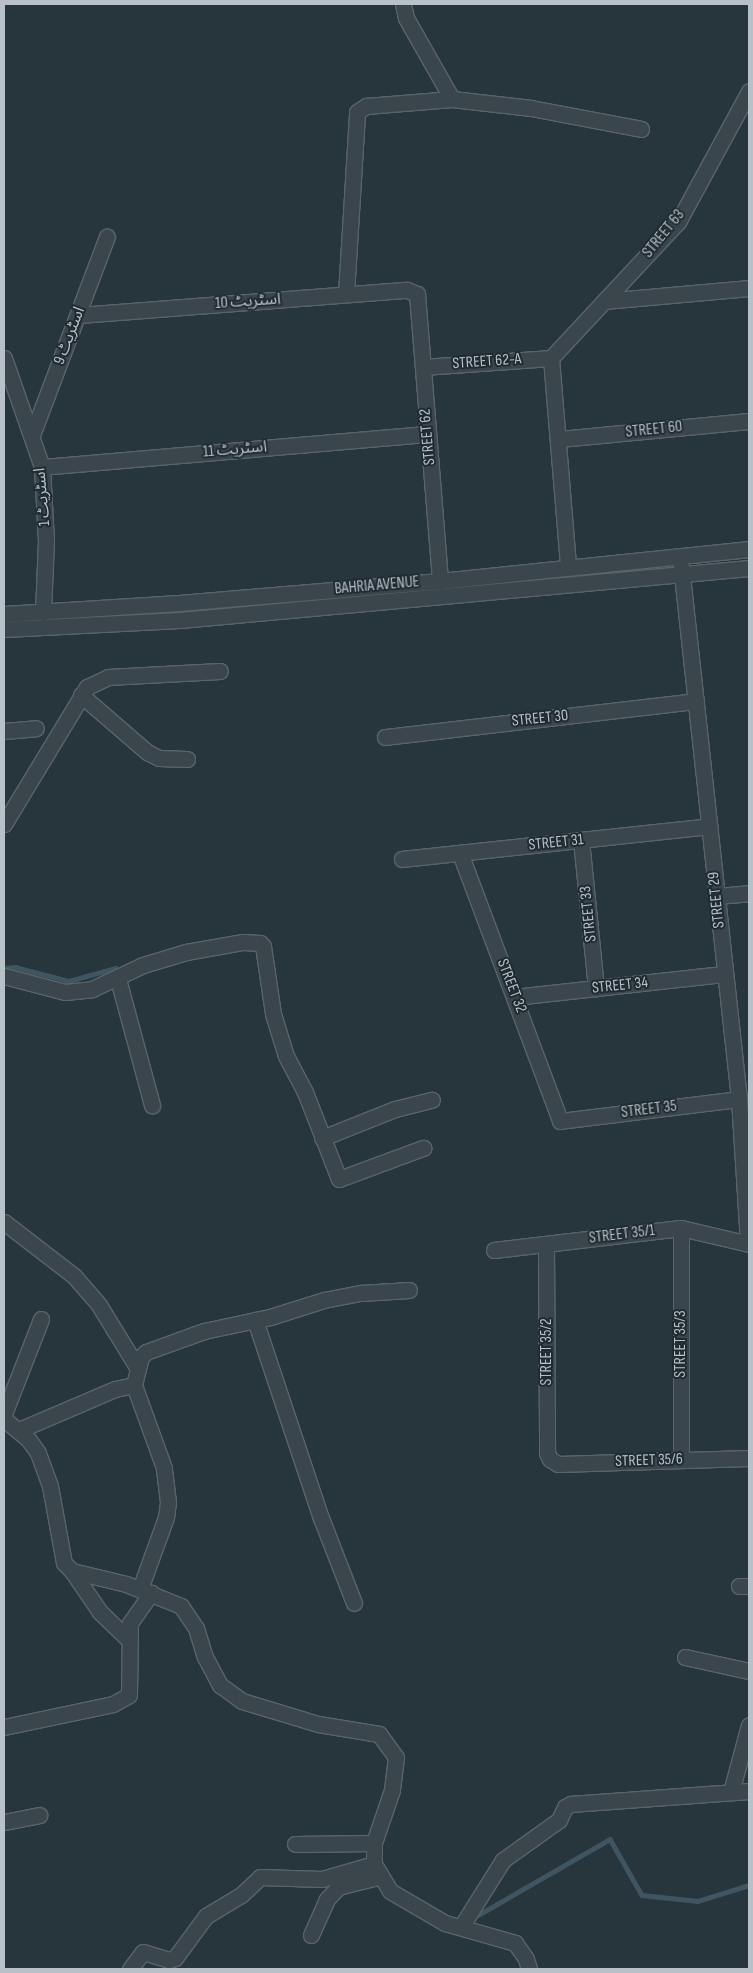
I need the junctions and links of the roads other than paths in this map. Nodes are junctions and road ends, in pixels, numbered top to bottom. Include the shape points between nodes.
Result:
1 (403, 4) edge
2 (749, 91) edge
3 (452, 99) junction
4 (641, 129) dead end
5 (107, 237) dead end
6 (749, 288) edge
7 (346, 294) junction
8 (417, 294) joint
9 (604, 301) junction
10 (78, 315) junction
11 (4, 358) edge
12 (551, 358) junction
13 (423, 366) junction
14 (749, 421) edge
15 (428, 434) junction
16 (32, 435) junction
17 (559, 439) junction
18 (42, 467) junction
19 (749, 549) edge
20 (680, 556) junction
21 (568, 567) junction
22 (749, 568) edge
23 (682, 575) junction
24 (440, 580) junction
25 (42, 612) junction
26 (4, 614) edge
27 (4, 629) edge
28 (220, 670) dead end
29 (81, 695) junction
30 (696, 701) junction
31 (36, 728) dead end
32 (4, 731) edge
33 (384, 737) dead end
34 (187, 759) dead end
35 (4, 824) edge
36 (709, 826) junction
37 (581, 840) junction
38 (460, 853) junction
39 (402, 859) dead end
40 (749, 893) edge
41 (717, 896) junction
42 (725, 974) junction
43 (4, 976) edge
44 (118, 979) junction
45 (596, 988) junction
46 (515, 997) junction
47 (739, 1099) junction
48 (432, 1100) dead end
49 (152, 1105) dead end
50 (560, 1120) joint
51 (322, 1138) junction
52 (423, 1148) dead end
53 (4, 1222) edge
54 (680, 1228) junction
55 (749, 1243) edge
56 (546, 1244) junction
57 (494, 1250) dead end
58 (409, 1290) dead end
59 (41, 1319) dead end
60 (255, 1320) junction
61 (137, 1366) junction
62 (134, 1385) junction
63 (4, 1414) edge
64 (4, 1419) edge
65 (18, 1430) junction
66 (749, 1458) edge
67 (550, 1459) joint
68 (680, 1460) junction
69 (72, 1571) junction
70 (146, 1591) junction
71 (354, 1603) dead end
72 (129, 1640) junction
73 (685, 1657) dead end
74 (749, 1671) edge
75 (749, 1725) edge
76 (4, 1727) edge
77 (749, 1791) edge
78 (731, 1792) junction
79 (40, 1815) dead end
80 (4, 1822) edge
81 (374, 1843) junction
82 (296, 1844) dead end
83 (378, 1870) junction
84 (461, 1926) junction
85 (311, 1935) dead end
86 (130, 1969) edge
87 (529, 1969) edge

1 - 3 street via 406,18
2 - 9 street, STREET 63 via 678,222
3 - 4 street via 531,108
3 - 7 street via 378,104 357,112
5 - 10 street, اسٹریٹ 9
6 - 9 street
7 - 8 street, اسٹریٹ 10 via 407,290
7 - 10 street, اسٹریٹ 10
8 - 13 street, STREET 62
9 - 12 street, STREET 63
10 - 16 street, اسٹریٹ 9
11 - 16 street, اسٹریٹ 1
12 - 13 street, STREET 62-A
12 - 17 street
13 - 15 street, STREET 62
14 - 17 street, STREET 60
15 - 18 street, اسٹریٹ 11
15 - 24 street, STREET 62
16 - 18 street, اسٹریٹ 1
17 - 21 street
18 - 25 street, اسٹریٹ 1 via 46,540
19 - 20 street, BAHRIA AVENUE
20 - 21 street, BAHRIA AVENUE
20 - 23 street, STREET 29
21 - 24 street, BAHRIA AVENUE
22 - 23 street, BAHRIA AVENUE
23 - 27 street, BAHRIA AVENUE via 180,620
23 - 30 street, STREET 29
24 - 25 street, BAHRIA AVENUE
25 - 26 street, BAHRIA AVENUE
28 - 29 street via 108,677 87,687
29 - 34 street via 147,752 159,758
29 - 35 street
30 - 33 street, STREET 30
30 - 36 street, STREET 29
31 - 32 street
36 - 37 street, STREET 31
36 - 41 street, STREET 29
37 - 38 street, STREET 31
37 - 45 street, STREET 33
38 - 39 street, STREET 31
38 - 46 street, STREET 32
40 - 41 street
41 - 42 street, STREET 29
42 - 45 street, STREET 34
42 - 47 street, STREET 29
43 - 44 street via 65,992 92,989
44 - 49 street
44 - 51 street via 143,965 186,952 243,942 263,946 273,1014 286,1056
45 - 46 street, STREET 34
46 - 50 street, STREET 32
47 - 50 street, STREET 35
47 - 55 street, STREET 29
48 - 51 street via 395,1108
51 - 52 street via 339,1179
53 - 61 street via 74,1276 100,1305
54 - 55 street, STREET 35/1
54 - 56 street, STREET 35/1
54 - 68 street, STREET 35/3
56 - 57 street, STREET 35/1
56 - 67 street, STREET 35/2 via 547,1453
58 - 60 street via 361,1293 324,1300
59 - 63 street
60 - 61 street via 204,1331 146,1352
60 - 71 street via 321,1518
61 - 62 street
62 - 65 street via 115,1389
62 - 70 street via 164,1468 168,1495 166,1517
64 - 65 street
65 - 69 street via 38,1453 50,1486 64,1563
66 - 68 street, STREET 35/6
67 - 68 street, STREET 35/6 via 558,1464
69 - 70 street
69 - 72 street via 100,1612
70 - 72 street via 133,1616
70 - 81 street via 181,1606 196,1628 205,1657 220,1685 242,1701 318,1724 379,1734 384,1739 396,1757 392,1790
72 - 76 street via 129,1696 112,1704
73 - 74 street
75 - 78 street
77 - 78 street
78 - 84 street via 571,1804 565,1807 560,1820 503,1860
79 - 80 street
81 - 82 street
81 - 83 street
83 - 84 street via 390,1891 445,1923
83 - 85 street via 338,1887 327,1899
83 - 86 street via 362,1865 322,1879 260,1877 241,1896 206,1916 175,1958 169,1960 144,1952
84 - 87 street via 515,1943

